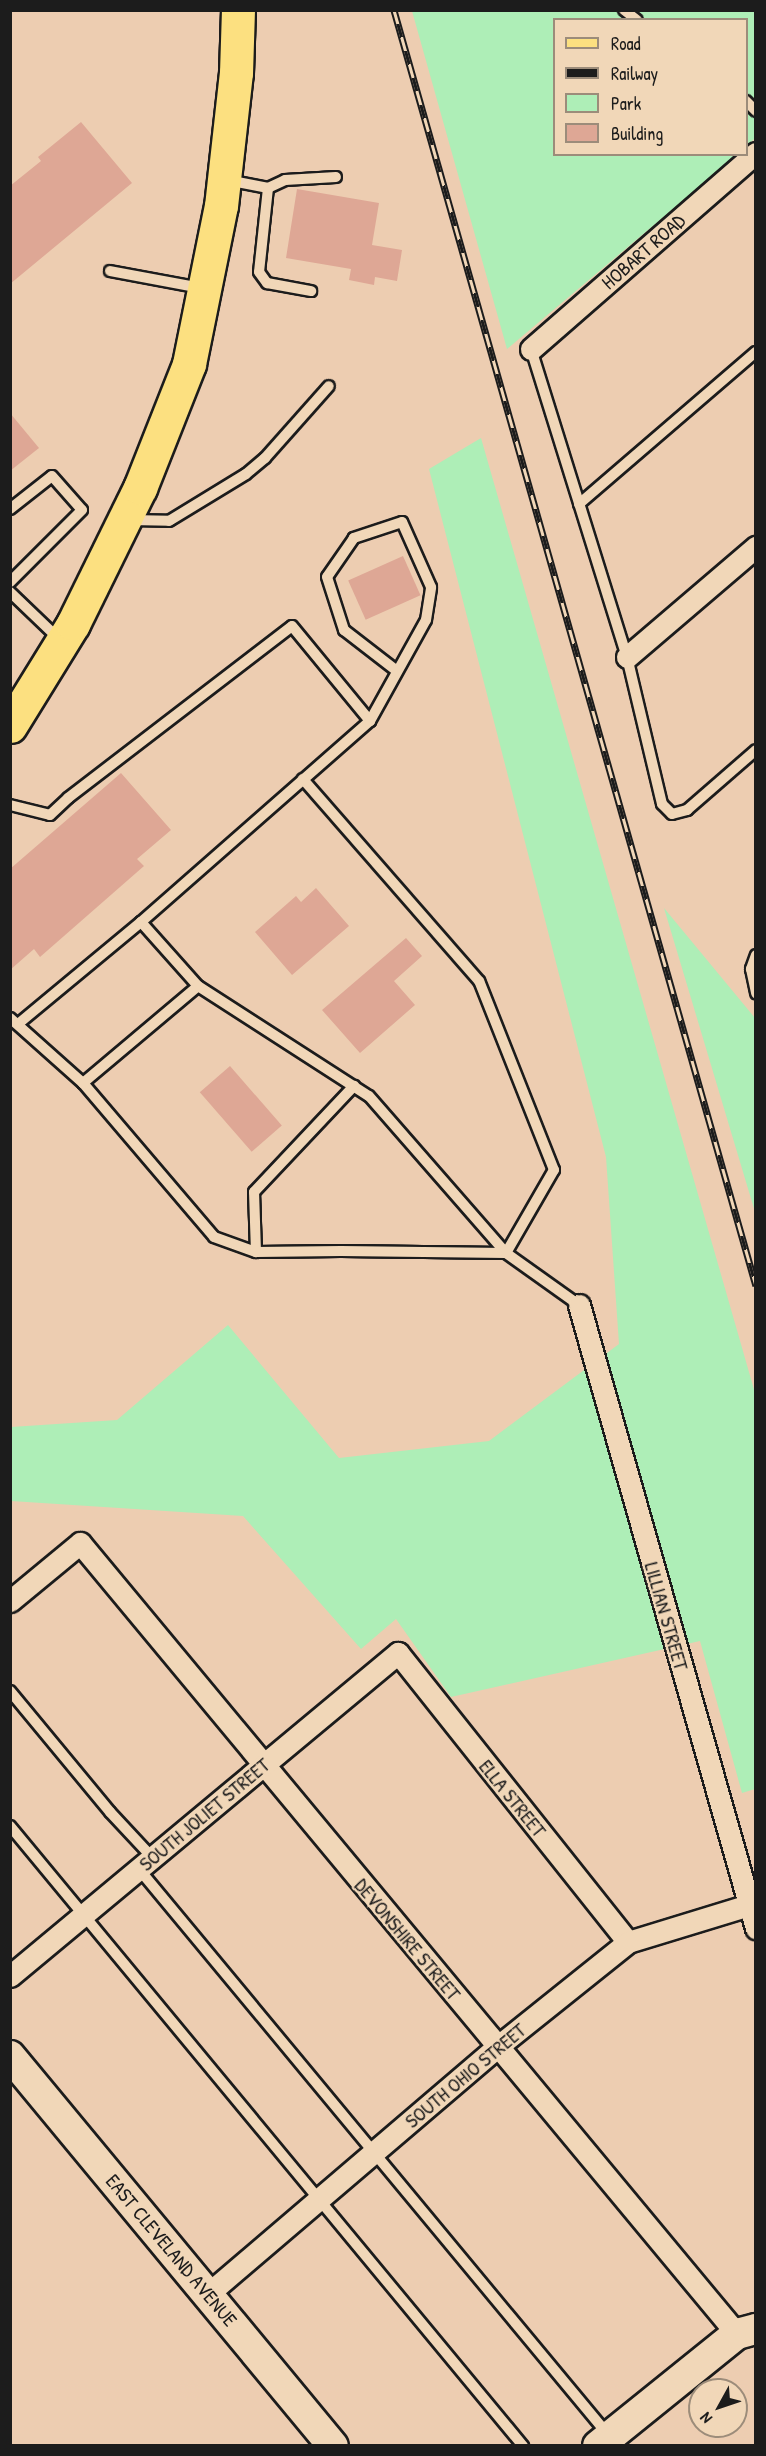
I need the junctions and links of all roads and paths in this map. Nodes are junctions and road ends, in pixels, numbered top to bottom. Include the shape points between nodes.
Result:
1 (238, 10) edge
2 (756, 153) edge
3 (336, 177) dead end
4 (224, 179) junction
5 (268, 188) junction
6 (110, 271) dead end
7 (204, 289) junction
8 (311, 291) dead end
9 (531, 350) joint
10 (756, 352) edge
11 (329, 386) dead end
12 (579, 504) junction
13 (10, 509) edge
14 (124, 520) junction
15 (756, 547) edge
16 (10, 582) edge
17 (10, 592) edge
18 (62, 642) junction
19 (627, 657) junction
20 (397, 672) junction
21 (370, 721) junction
22 (10, 726) edge
23 (756, 750) edge
24 (303, 779) junction
25 (10, 805) edge
26 (141, 922) junction
27 (756, 955) edge
28 (198, 986) junction
29 (756, 993) edge
30 (14, 1021) edge
31 (82, 1083) junction
32 (354, 1086) junction
33 (256, 1252) junction
34 (506, 1254) junction
35 (579, 1305) joint
36 (10, 1601) edge
37 (398, 1653) joint
38 (10, 1691) edge
39 (263, 1764) junction
40 (10, 1826) edge
41 (145, 1863) junction
42 (749, 1905) junction
43 (84, 1914) junction
44 (756, 1928) edge
45 (628, 1942) junction
46 (10, 1976) edge
47 (497, 2047) junction
48 (10, 2056) edge
49 (374, 2152) junction
50 (319, 2199) junction
51 (209, 2293) junction
52 (746, 2332) edge
53 (608, 2442) edge
54 (328, 2444) edge
55 (523, 2445) edge

1 - 4 main road via 236,73
2 - 9 street, HOBART ROAD
3 - 5 lane via 285,180
4 - 5 lane
4 - 7 main road
5 - 8 lane via 259,272 267,283
6 - 7 lane
7 - 14 main road via 189,364
9 - 12 lane
10 - 12 lane
11 - 14 lane via 246,474 169,521
12 - 19 lane
13 - 16 lane via 52,476 82,510
14 - 18 main road
15 - 19 street
17 - 18 lane
18 - 22 main road
19 - 23 lane via 662,804 672,814 687,810
20 - 20 lane via 426,620 431,587 402,522 354,538 327,577 344,630
20 - 21 lane
21 - 24 lane
21 - 25 lane via 292,626 50,815
24 - 26 lane
24 - 34 lane via 479,981 554,1170
26 - 28 lane
26 - 30 lane
27 - 29 lane via 752,969
28 - 31 lane
28 - 32 lane
30 - 31 lane
31 - 33 lane via 214,1237
32 - 33 lane via 254,1192
32 - 34 lane via 369,1096
33 - 34 lane
34 - 35 lane
35 - 42 street, LILLIAN STREET
36 - 39 street, DEVONSHIRE STREET via 80,1543
37 - 39 street, SOUTH JOLIET STREET
37 - 45 street, ELLA STREET
38 - 41 lane via 110,1812
39 - 41 street, SOUTH JOLIET STREET
39 - 47 street, DEVONSHIRE STREET
40 - 43 lane
41 - 43 street, SOUTH JOLIET STREET
41 - 49 lane
42 - 44 street, LILLIAN STREET
42 - 45 street, SOUTH OHIO STREET
43 - 46 street, SOUTH JOLIET STREET
43 - 50 lane
45 - 47 street, SOUTH OHIO STREET
47 - 49 street, SOUTH OHIO STREET
47 - 52 street, DEVONSHIRE STREET
48 - 51 main road, EAST CLEVELAND AVENUE
49 - 50 street, SOUTH OHIO STREET
49 - 53 lane
50 - 51 street, SOUTH OHIO STREET
50 - 55 lane
51 - 54 main road, EAST CLEVELAND AVENUE
52 - 53 main road

